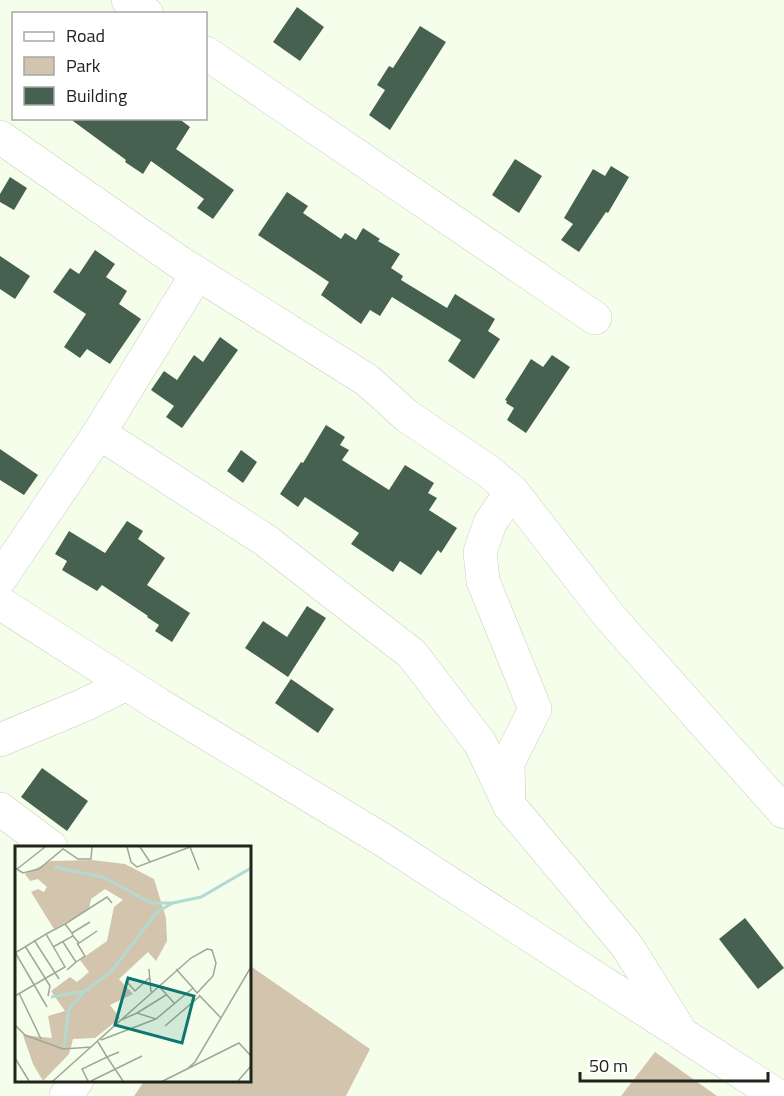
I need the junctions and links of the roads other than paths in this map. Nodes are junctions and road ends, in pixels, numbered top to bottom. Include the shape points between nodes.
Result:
1 (128, 0) edge
2 (144, 12) edge
3 (207, 54) edge
4 (0, 137) edge
5 (197, 274) junction
6 (595, 318) dead end
7 (99, 433) junction
8 (512, 491) junction
9 (0, 579) edge
10 (0, 603) edge
11 (126, 684) junction
12 (0, 740) edge
13 (509, 805) junction
14 (0, 809) edge
15 (784, 812) edge
16 (50, 846) edge
17 (682, 1034) junction
18 (76, 1081) edge
19 (66, 1096) edge
20 (778, 1096) edge

1 - 2 street
3 - 6 street
4 - 5 street
5 - 7 street
5 - 8 street via 367,380 407,416
7 - 9 street
7 - 13 street via 265,540 412,654 480,744
8 - 13 street via 490,524 480,552 483,581 535,709 508,763
8 - 15 street via 610,617
10 - 11 street
11 - 12 street
11 - 17 street via 383,840
13 - 17 street via 627,946
14 - 16 street
17 - 20 street
18 - 19 street

